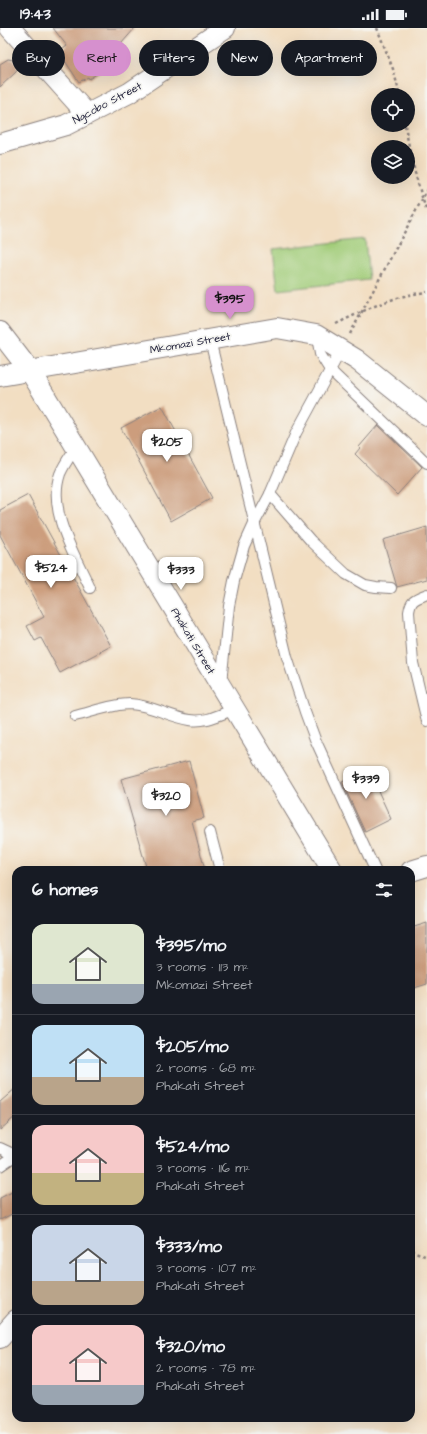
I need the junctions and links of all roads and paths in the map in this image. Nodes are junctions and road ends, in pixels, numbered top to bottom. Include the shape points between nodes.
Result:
1 (10, 28) edge
2 (225, 28) edge
3 (377, 28) edge
4 (398, 88) edge
5 (87, 114) junction
6 (406, 132) edge
7 (0, 144) edge
8 (427, 190) edge
9 (422, 198) junction
10 (427, 212) edge
11 (427, 292) edge
12 (363, 311) junction
13 (0, 332) edge
14 (316, 334) junction
15 (210, 340) junction
16 (341, 350) junction
17 (330, 370) junction
18 (30, 371) junction
19 (0, 376) edge
20 (427, 416) edge
21 (76, 447) junction
22 (427, 463) edge
23 (270, 494) junction
24 (254, 524) junction
25 (90, 588) dead end
26 (391, 588) dead end
27 (427, 594) edge
28 (221, 686) junction
29 (235, 709) junction
30 (75, 716) dead end
31 (427, 721) edge
32 (210, 832) dead end
33 (219, 866) edge
34 (330, 866) edge
35 (373, 866) edge
36 (427, 866) edge
37 (415, 870) edge
38 (0, 1148) edge
39 (12, 1153) edge
40 (12, 1158) edge
41 (0, 1166) edge
42 (415, 1252) edge
43 (427, 1257) edge
44 (12, 1324) edge
45 (0, 1338) edge

1 - 5 street
2 - 5 street, Ngcobo Street via 130,93
3 - 4 path
5 - 7 street, Ngcobo Street via 66,125
6 - 9 path
8 - 9 path
9 - 10 path
9 - 12 path
11 - 12 path via 393,299
12 - 14 path
12 - 16 path
13 - 18 street, Phakati Street
14 - 15 street, Mkomazi Street via 277,328
14 - 16 street, Mkomazi Street
14 - 17 lane via 320,354
15 - 18 street, Mkomazi Street
15 - 24 lane
16 - 17 lane
16 - 20 street, Mkomazi Street
17 - 22 lane
17 - 23 lane via 296,433
18 - 19 street, Mkomazi Street
18 - 21 street, Phakati Street
21 - 25 lane via 60,473 56,488 57,506 63,528
21 - 28 street, Phakati Street
23 - 24 lane
23 - 26 lane via 311,541 346,574 365,585
24 - 28 lane via 244,546 234,581 227,617
24 - 35 lane via 287,657 304,712 335,786
27 - 31 lane via 414,599 409,612 413,663
28 - 29 street, Phakati Street
29 - 30 lane via 204,720 191,720 130,704
29 - 34 street, Phakati Street
32 - 33 lane
36 - 37 street
38 - 39 lane
40 - 41 lane
42 - 43 path
44 - 45 street

